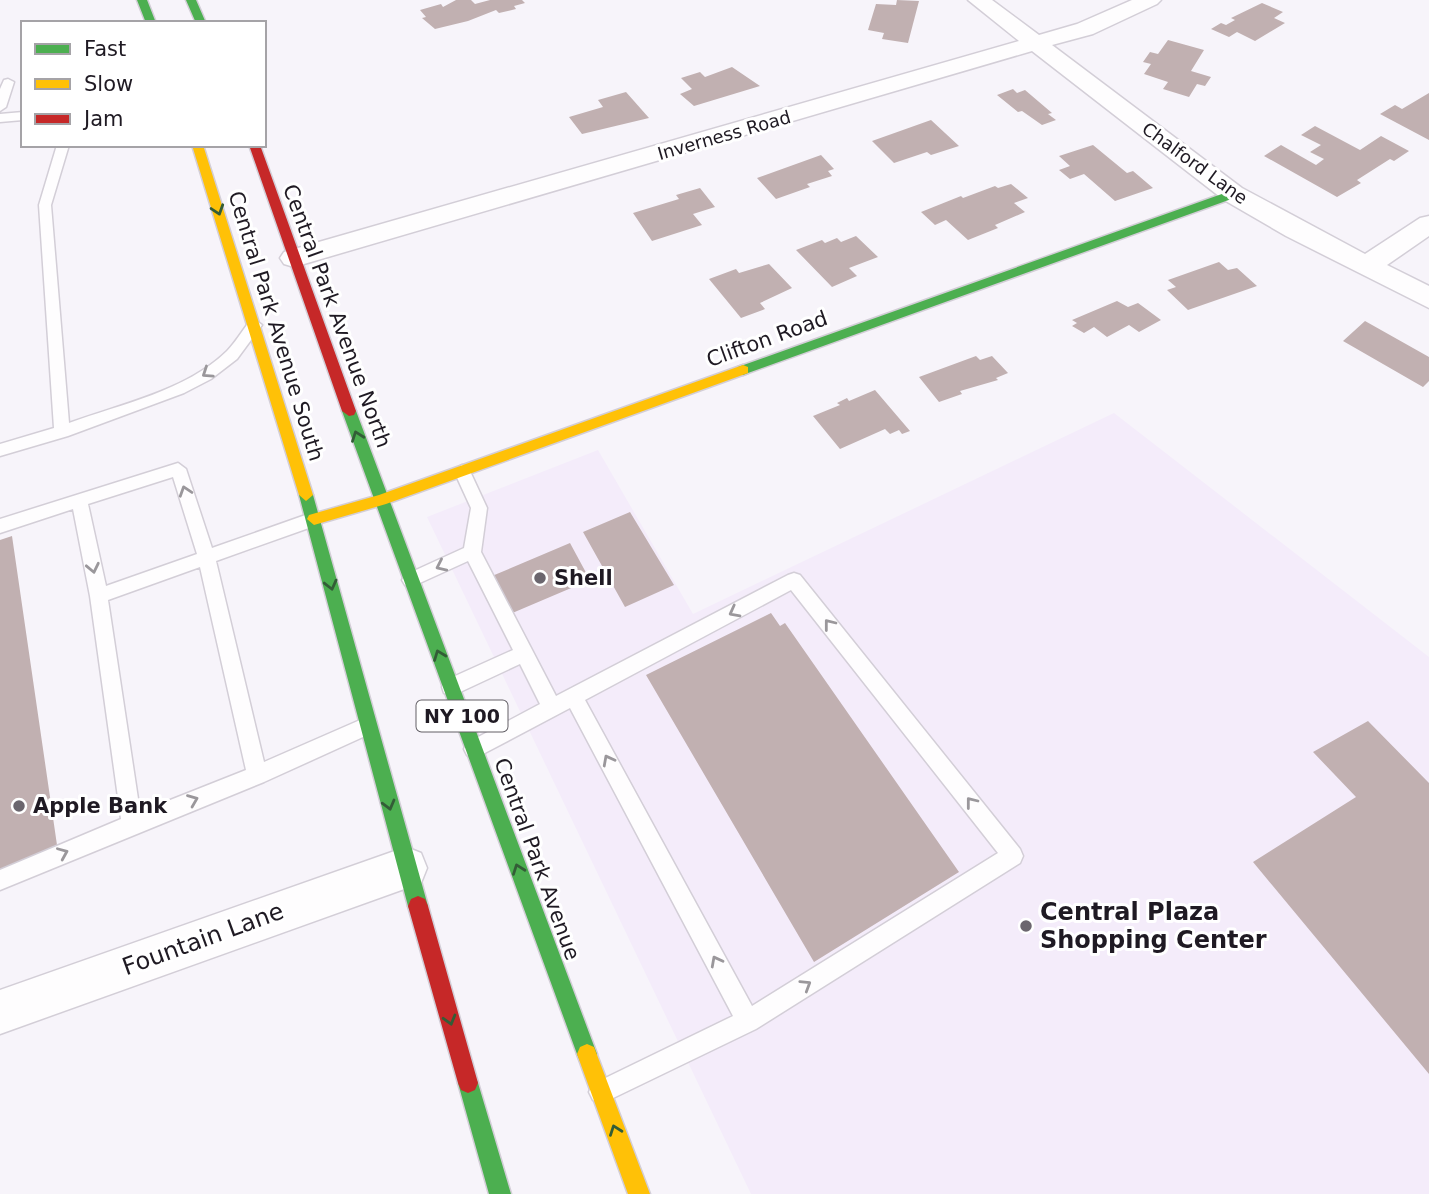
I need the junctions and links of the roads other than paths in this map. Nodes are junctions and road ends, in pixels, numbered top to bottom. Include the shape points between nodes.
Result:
1 (142, 0) edge
2 (191, 0) edge
3 (979, 0) edge
4 (1150, 0) edge
5 (150, 21) edge
6 (200, 21) edge
7 (1037, 43) junction
8 (21, 76) edge
9 (4, 82) edge
10 (0, 107) edge
11 (21, 116) edge
12 (0, 118) edge
13 (62, 147) edge
14 (198, 147) edge
15 (255, 147) edge
16 (1233, 194) junction
17 (1429, 224) edge
18 (294, 258) junction
19 (1366, 266) junction
20 (1429, 298) edge
21 (255, 325) junction
22 (62, 432) junction
23 (0, 450) edge
24 (462, 471) junction
25 (381, 500) junction
26 (79, 501) junction
27 (314, 519) junction
28 (0, 526) edge
29 (472, 552) junction
30 (206, 556) junction
31 (411, 580) junction
32 (99, 596) junction
33 (522, 654) junction
34 (451, 687) junction
35 (573, 696) junction
36 (552, 708) junction
37 (367, 726) junction
38 (474, 749) junction
39 (257, 775) junction
40 (136, 823) junction
41 (406, 868) junction
42 (0, 880) edge
43 (0, 1012) edge
44 (748, 1021) junction
45 (601, 1092) junction
46 (500, 1194) edge
47 (639, 1194) edge

1 - 5 main road
2 - 6 main road
3 - 7 street, Chalford Lane
4 - 7 street, Inverness Road via 1085,29
7 - 16 street, Chalford Lane
7 - 18 street, Inverness Road
8 - 9 lane
9 - 10 lane
11 - 12 lane
13 - 22 lane via 45,205
14 -> 21 main road, Central Park Avenue South
15 - 18 main road, Central Park Avenue North / NY 100
16 - 19 street, Chalford Lane
16 - 24 main road, Clifton Road
17 - 19 street
25 -> 18 main road, Central Park Avenue North / NY 100
19 - 20 street, Chalford Lane
21 -> 22 lane via 232,355 206,375
21 - 27 main road, Central Park Avenue South
22 - 23 lane
24 - 25 main road, Clifton Road
24 - 29 lane via 479,508
25 - 27 main road, Clifton Road
25 - 31 main road, Central Park Avenue / NY 100
26 - 28 lane
30 -> 26 lane via 178,469
26 -> 32 lane
27 - 30 lane
27 -> 37 main road
29 -> 31 lane
29 - 33 lane
30 - 32 lane
30 - 39 lane
34 -> 31 main road, Central Park Avenue / NY 100
32 - 40 lane via 132,825
33 - 34 lane
33 - 36 lane
34 - 38 main road, Central Park Avenue / NY 100
35 - 36 lane
44 -> 35 lane
44 -> 35 lane via 1013,856 794,580
36 - 38 lane
37 - 39 lane
37 -> 41 main road
45 -> 38 main road, Central Park Avenue / NY 100
40 -> 39 lane
42 -> 40 lane
41 - 43 street, Fountain Lane
41 -> 46 main road
44 - 45 lane
47 -> 45 main road, Central Park Avenue / NY 100

